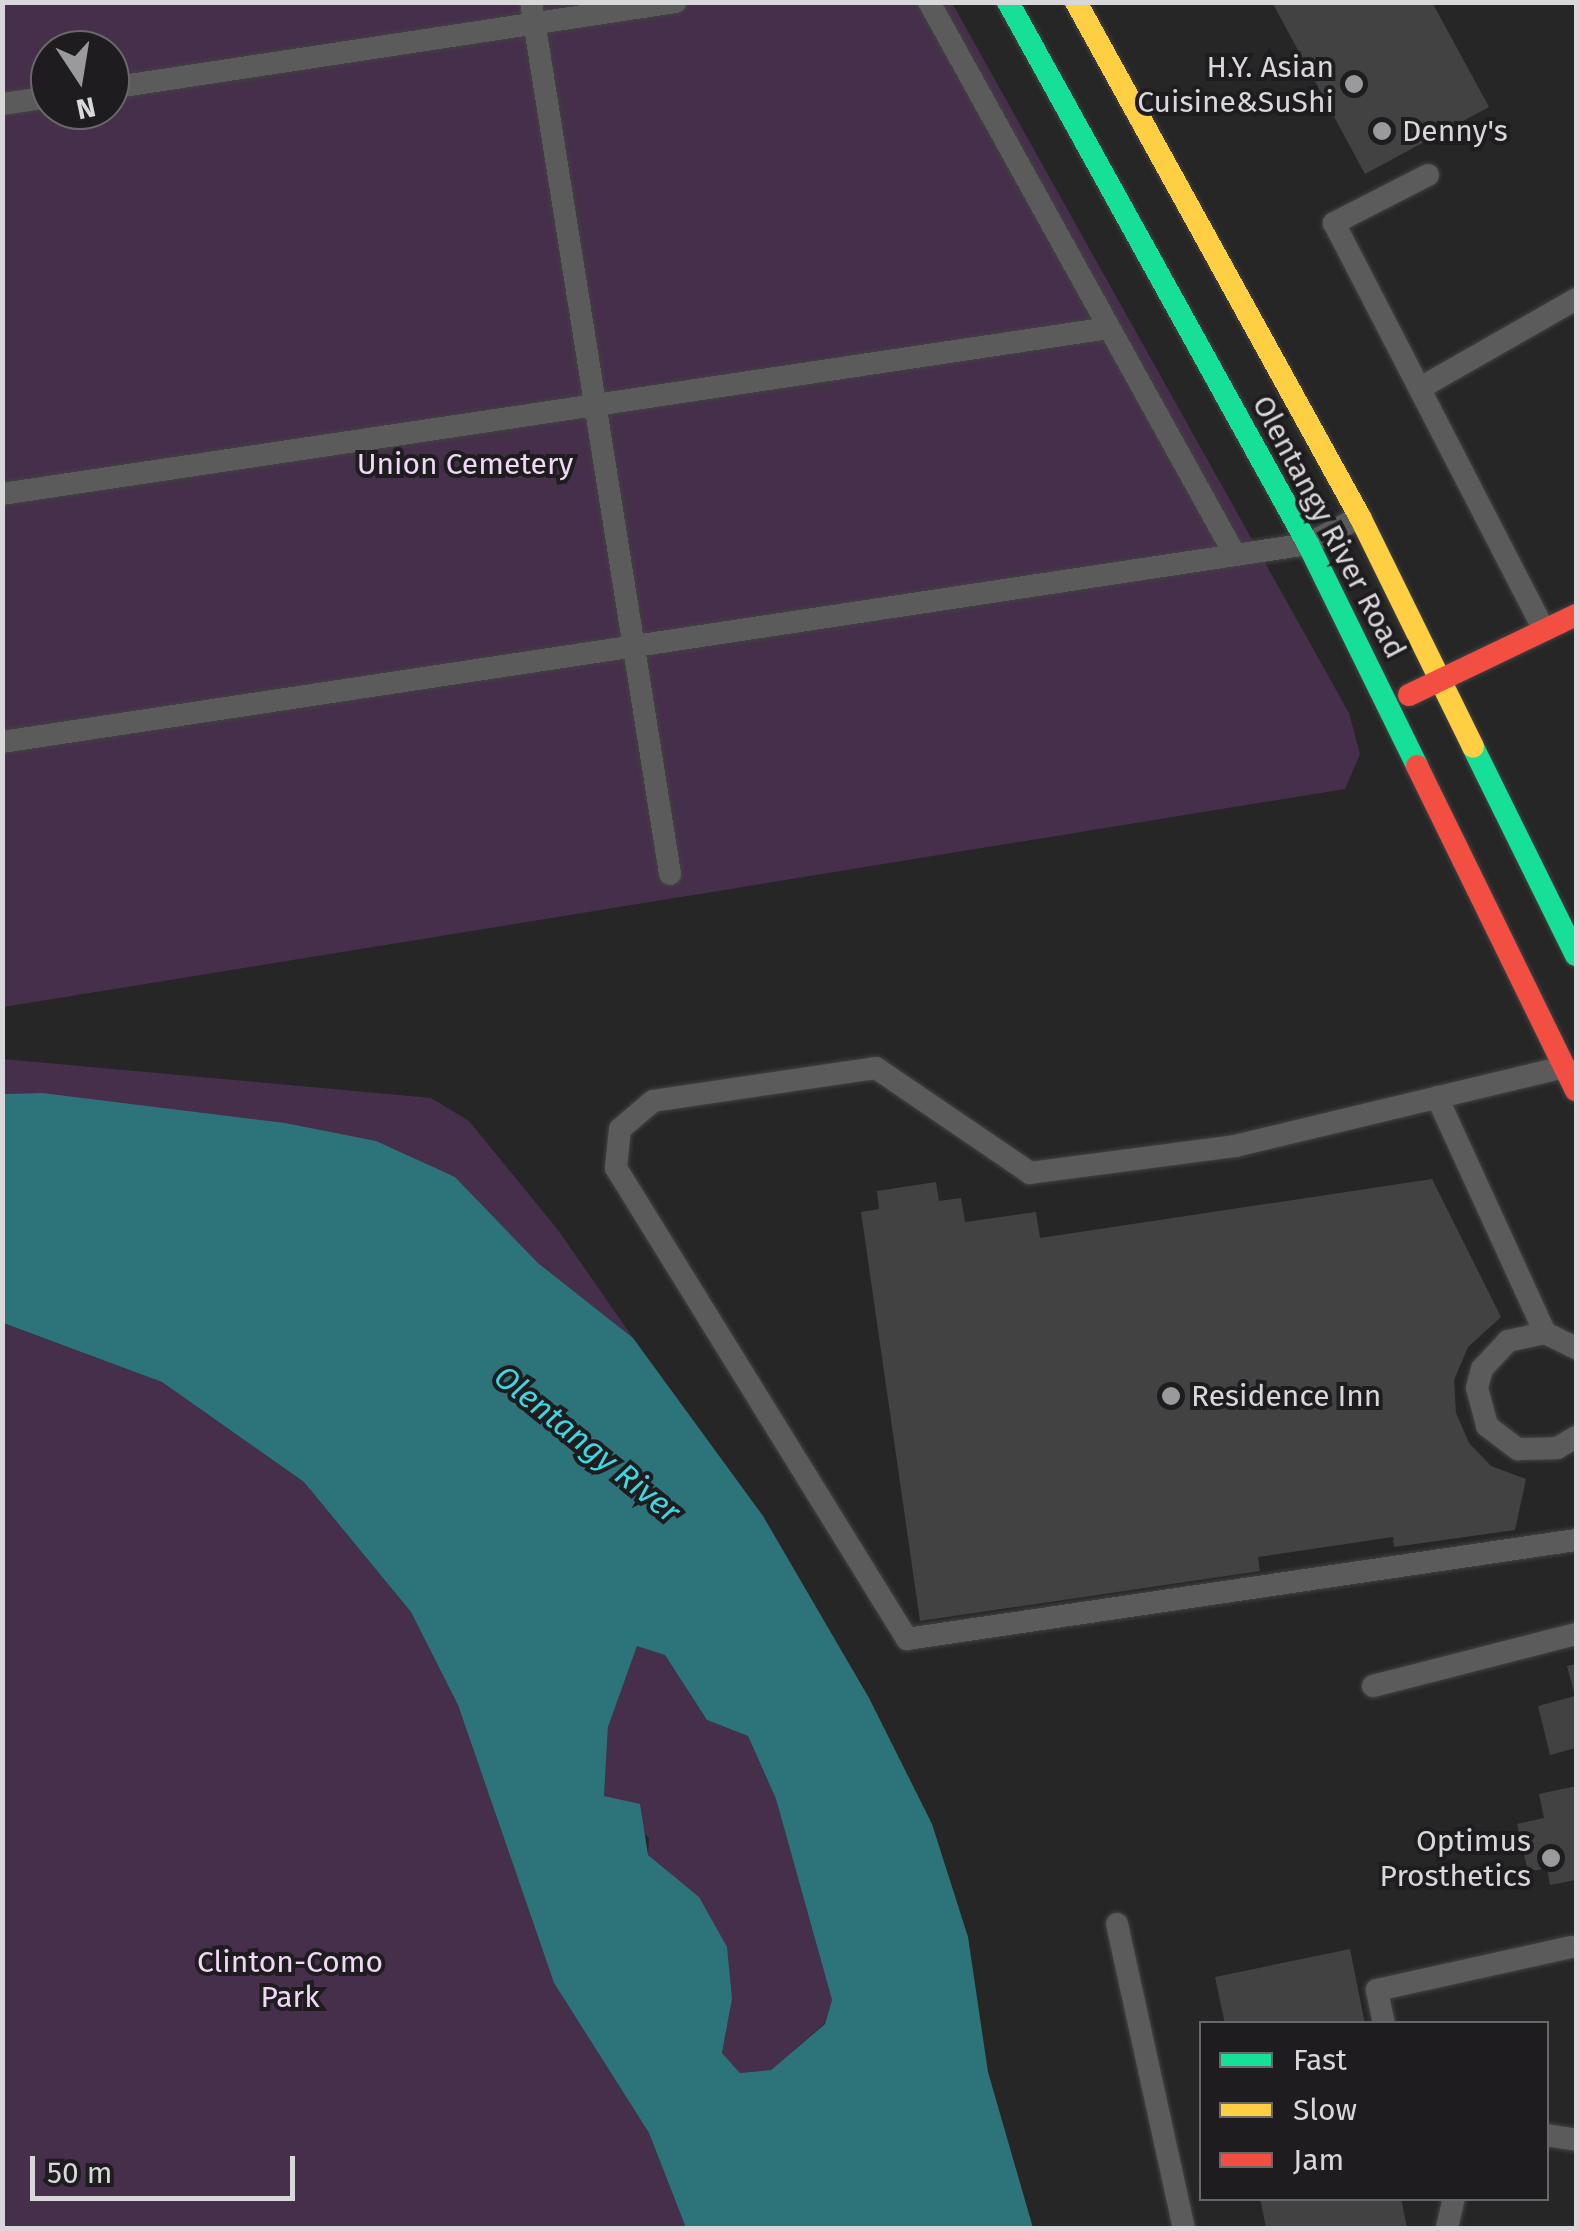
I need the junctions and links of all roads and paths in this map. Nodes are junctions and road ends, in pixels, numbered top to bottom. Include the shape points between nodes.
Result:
1 (675, 2) edge
2 (929, 2) edge
3 (1008, 2) edge
4 (1076, 2) edge
5 (533, 14) edge
6 (130, 85) edge
7 (30, 100) edge
8 (2, 104) edge
9 (1428, 175) dead end
10 (1576, 299) edge
11 (1109, 328) junction
12 (1422, 387) junction
13 (592, 406) junction
14 (2, 494) edge
15 (1360, 517) junction
16 (1308, 544) junction
17 (1235, 555) junction
18 (1576, 615) edge
19 (1544, 630) junction
20 (629, 647) junction
21 (1440, 679) junction
22 (1389, 706) junction
23 (2, 742) edge
24 (670, 874) dead end
25 (1576, 955) edge
26 (1566, 1067) junction
27 (1576, 1090) edge
28 (1438, 1098) junction
29 (1546, 1333) junction
30 (1576, 1348) edge
31 (1576, 1437) edge
32 (1576, 1540) edge
33 (1576, 1634) edge
34 (1373, 1686) dead end
35 (1116, 1924) dead end
36 (1574, 1947) edge
37 (1576, 1972) edge
38 (1383, 2021) edge
39 (1549, 2136) edge
40 (1576, 2140) edge
41 (1453, 2201) edge
42 (1184, 2228) edge
43 (1447, 2228) edge

1 - 5 lane
2 - 11 lane
3 - 16 main road, Olentangy River Road
4 - 15 main road, Olentangy River Road
5 - 6 lane
5 - 13 lane
7 - 8 lane
9 - 12 lane via 1334,222
10 - 12 lane
11 - 13 lane
11 - 17 lane
12 - 19 lane
13 - 14 lane
13 - 20 lane
15 - 16 lane
15 - 21 main road, Olentangy River Road
16 - 17 lane
16 - 22 main road, Olentangy River Road
17 - 20 lane
18 - 19 main road
19 - 21 main road
20 - 23 lane
20 - 24 lane
21 - 22 main road
21 - 25 main road, Olentangy River Road
22 - 26 main road, Olentangy River Road
26 - 27 main road, Olentangy River Road
26 - 28 lane
28 - 29 lane
28 - 32 lane via 1235,1146 1030,1173 876,1068 652,1101 620,1129 616,1168 906,1639
29 - 30 lane
29 - 31 lane via 1526,1334 1492,1353 1482,1369 1479,1408 1500,1440 1518,1449 1558,1448
33 - 34 lane
35 - 42 lane
36 - 37 lane
36 - 38 lane via 1377,1990
39 - 40 lane
41 - 43 lane

